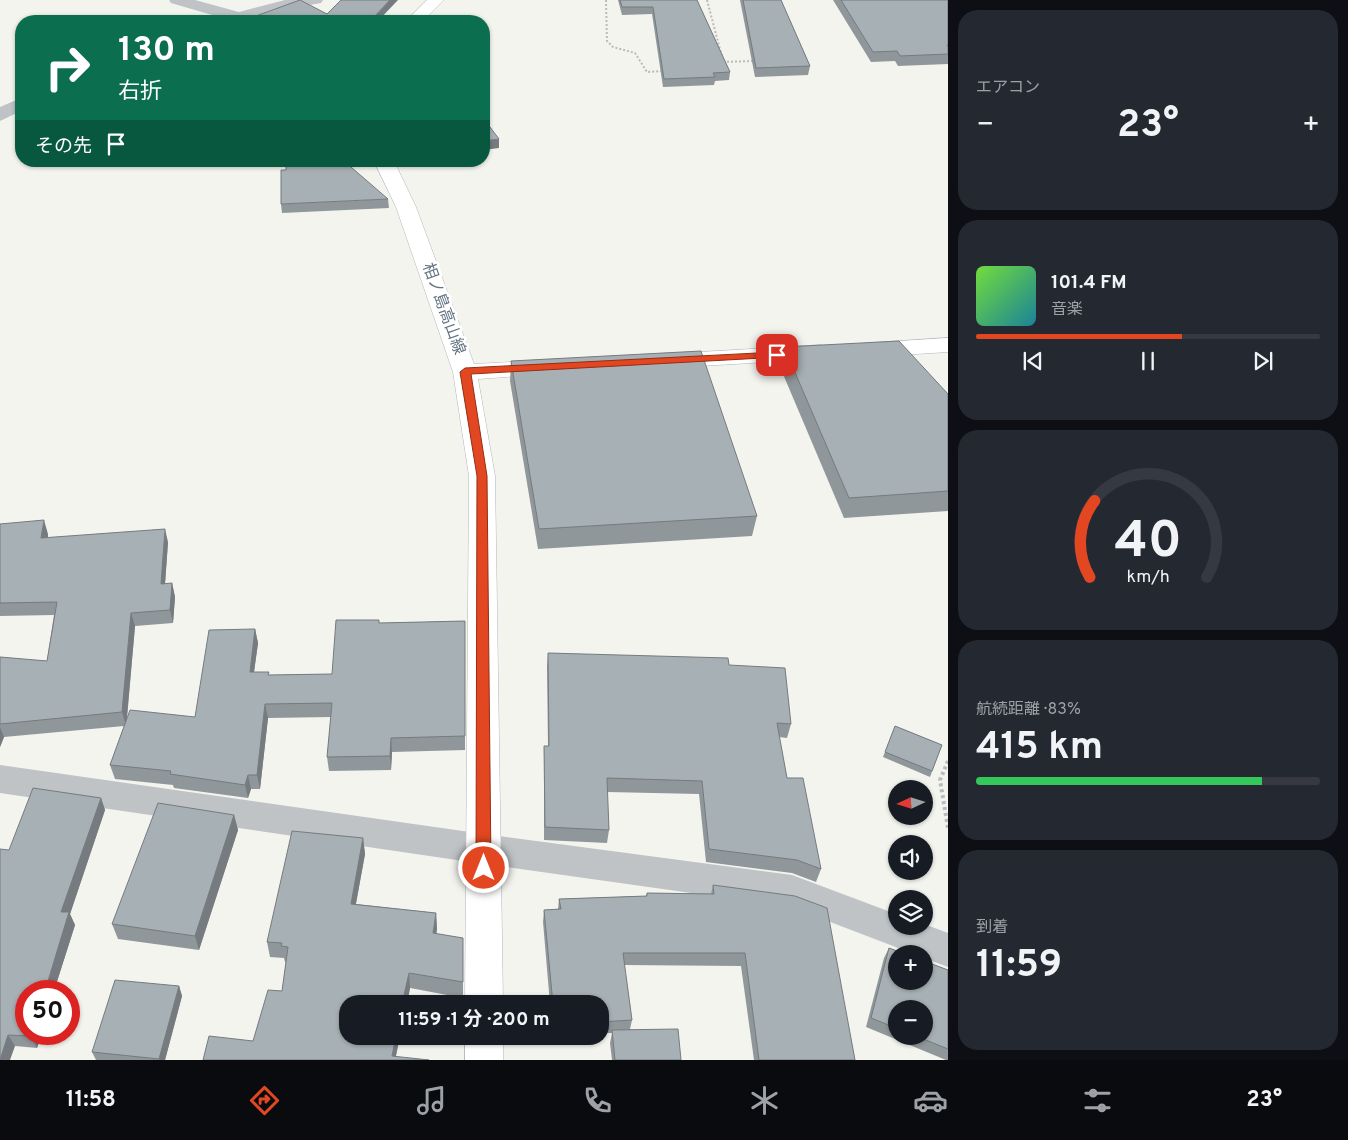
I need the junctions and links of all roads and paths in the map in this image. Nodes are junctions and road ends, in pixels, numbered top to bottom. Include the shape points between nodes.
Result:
1 (177, 0) edge
2 (315, 0) edge
3 (436, 0) edge
4 (606, 0) edge
5 (707, 0) edge
6 (220, 15) edge
7 (247, 15) edge
8 (420, 15) edge
9 (759, 60) edge
10 (665, 71) edge
11 (15, 106) edge
12 (0, 115) edge
13 (387, 167) edge
14 (948, 345) edge
15 (645, 362) edge
16 (565, 366) edge
17 (465, 372) junction
18 (948, 761) edge
19 (0, 779) edge
20 (948, 828) edge
21 (484, 849) junction
22 (948, 950) edge
23 (484, 995) edge
24 (484, 1045) edge
25 (484, 1060) edge

1 - 6 street
2 - 7 street
3 - 8 main road
4 - 10 path via 607,41 613,47 635,53 647,72
5 - 9 path via 723,62
11 - 12 street
13 - 17 main road, 相ノ島高山線 via 406,207
14 - 15 main road
16 - 17 main road
17 - 21 main road, 相ノ島高山線 via 482,476
18 - 20 path via 940,780
19 - 21 street
21 - 22 street via 792,891
21 - 23 main road, 相ノ島高山線
24 - 25 main road

